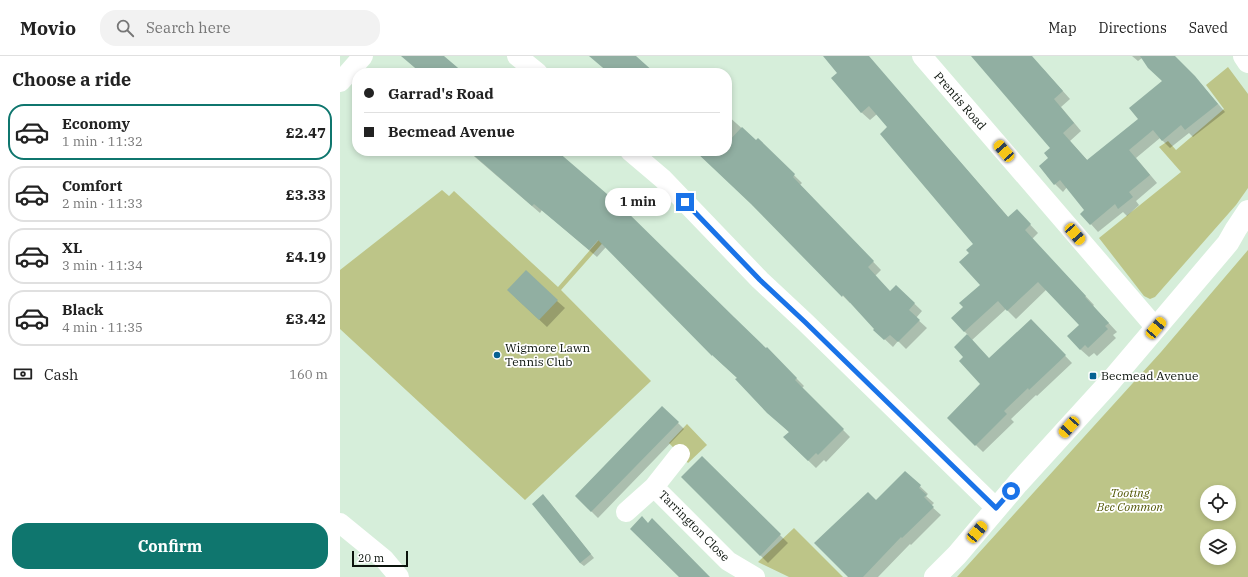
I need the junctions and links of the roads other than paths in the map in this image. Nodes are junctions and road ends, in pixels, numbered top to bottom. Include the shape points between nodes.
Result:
1 (363, 56) edge
2 (517, 56) edge
3 (922, 56) edge
4 (1244, 56) edge
5 (1248, 62) edge
6 (352, 68) edge
7 (352, 68) edge
8 (532, 68) edge
9 (340, 82) edge
10 (636, 156) edge
11 (1248, 211) edge
12 (1238, 241) edge
13 (1156, 328) junction
14 (680, 454) dead end
15 (654, 487) junction
16 (996, 508) junction
17 (626, 512) dead end
18 (340, 523) edge
19 (400, 577) edge
20 (755, 577) edge
21 (935, 577) edge

1 - 7 street
2 - 8 street
3 - 13 street, Prentis Road
4 - 5 main road
6 - 9 street
10 - 16 street via 663,179 760,280
11 - 12 main road via 1236,229
12 - 13 main road
13 - 16 main road
14 - 15 street, Tarrington Close
15 - 17 street, Tarrington Close
15 - 20 street, Tarrington Close via 728,561
16 - 21 main road
18 - 19 street via 384,559

